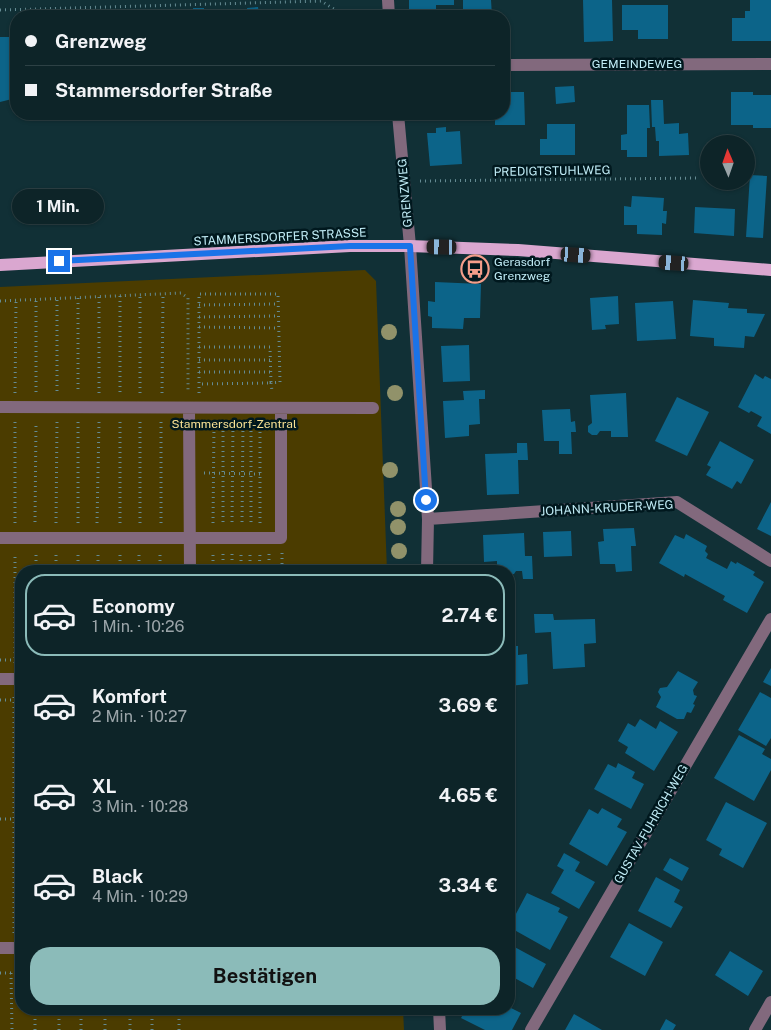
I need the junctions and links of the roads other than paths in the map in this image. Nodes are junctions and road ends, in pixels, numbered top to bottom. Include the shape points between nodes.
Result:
1 (771, 64) edge
2 (510, 65) edge
3 (399, 120) edge
4 (410, 246) junction
5 (0, 265) edge
6 (771, 270) edge
7 (0, 407) edge
8 (194, 408) junction
9 (373, 408) dead end
10 (265, 412) junction
11 (428, 519) junction
12 (0, 538) edge
13 (190, 539) junction
14 (771, 561) edge
15 (190, 565) edge
16 (427, 565) edge
17 (771, 619) edge
18 (0, 679) edge
19 (15, 679) edge
20 (0, 948) edge
21 (15, 948) edge
22 (771, 1002) edge
23 (439, 1015) edge
24 (440, 1030) edge
25 (531, 1030) edge
26 (755, 1030) edge

1 - 2 street, GEMEINDEWEG
3 - 4 street, GRENZWEG
4 - 5 main road, STAMMERSDORFER STRASSE via 350,246
4 - 6 main road, STAMMERSDORFER STRASSE via 518,250
4 - 11 street, GRENZWEG
7 - 8 street
8 - 10 street via 214,413
8 - 13 street
9 - 10 street
10 - 13 street via 281,474 281,538 260,534 213,534
11 - 14 street, JOHANN-KRUDER-WEG via 677,502
11 - 16 street, GRENZWEG
12 - 13 street
13 - 15 street
17 - 25 street, GUSTAV-FUHRICH-WEG
18 - 19 street
20 - 21 street
22 - 26 street
23 - 24 street

